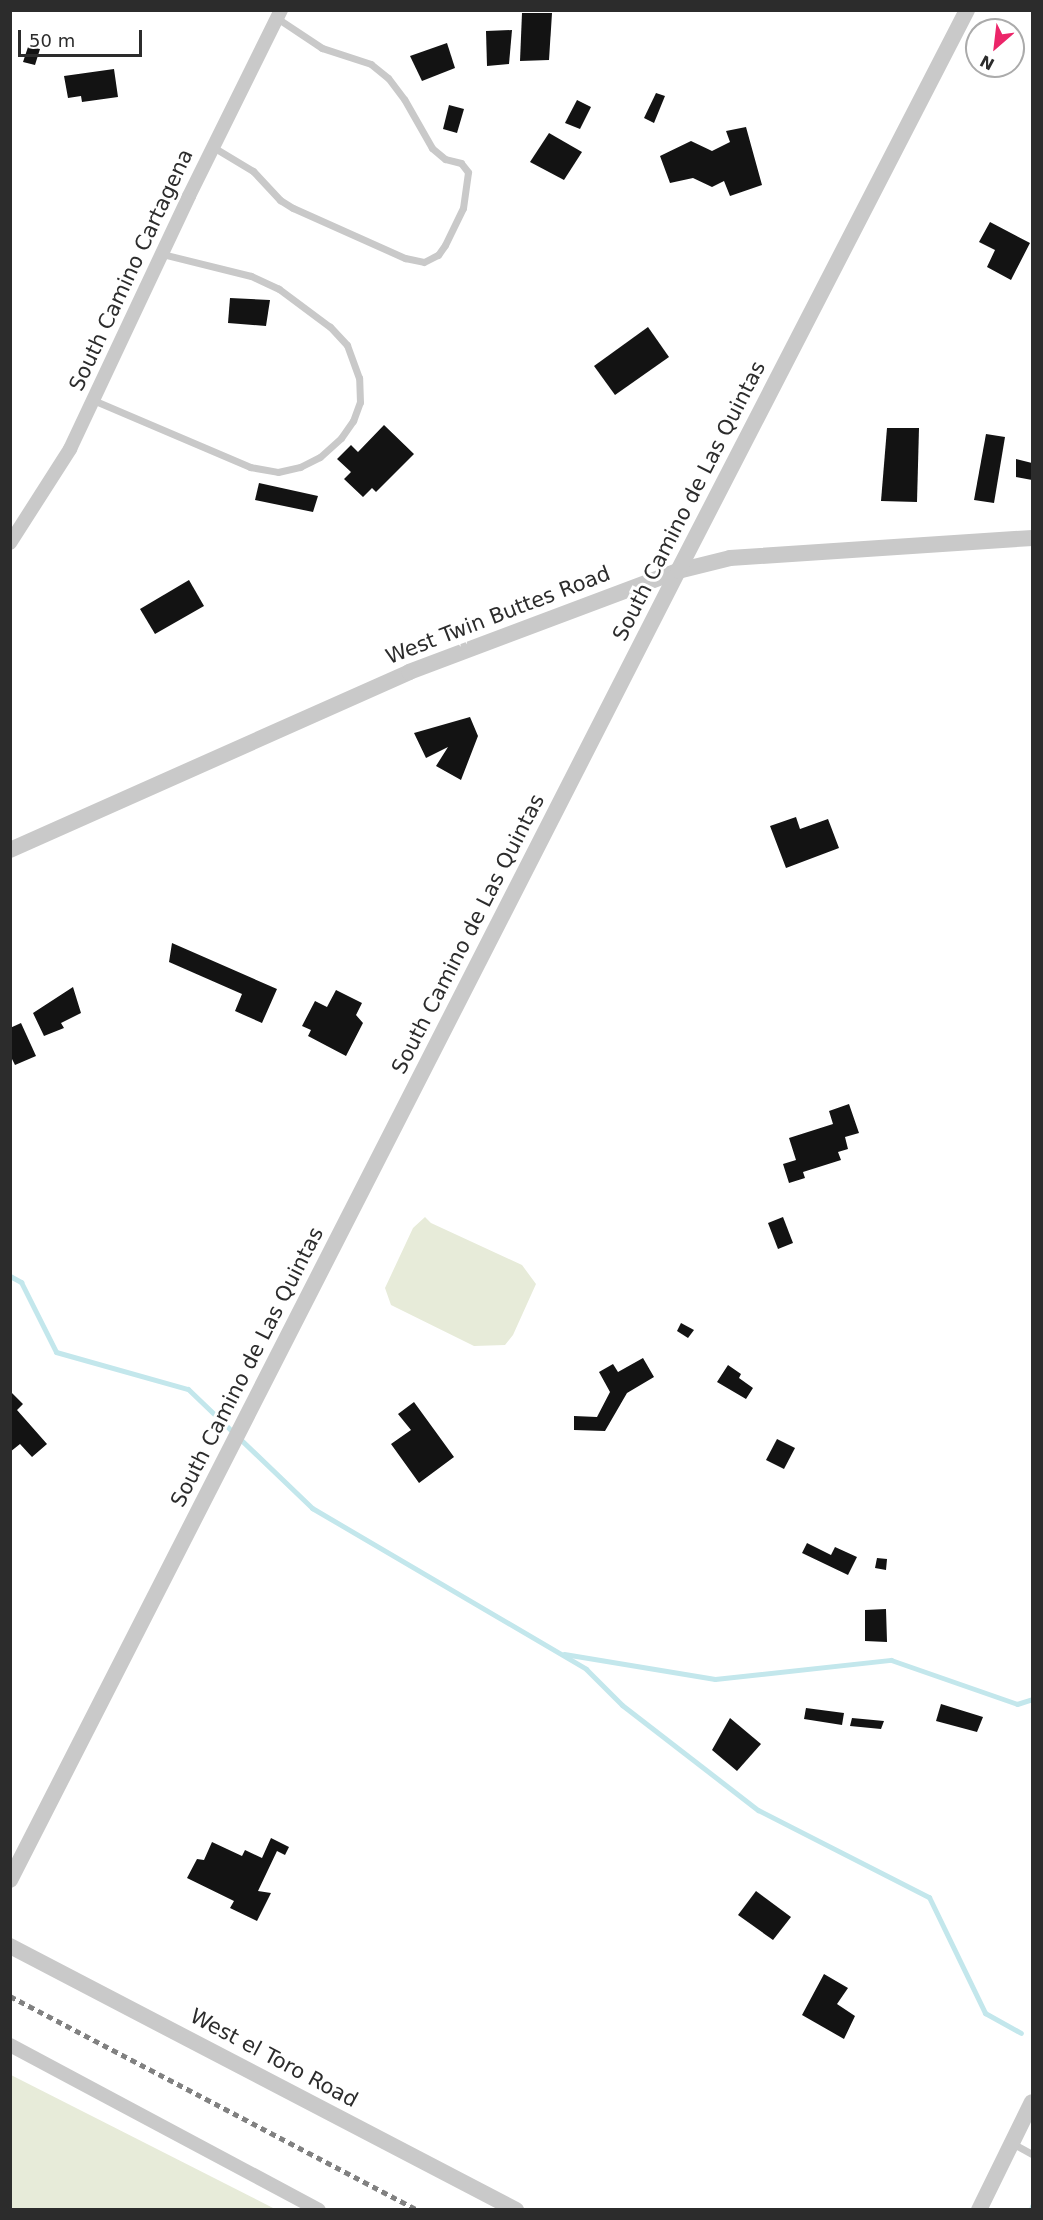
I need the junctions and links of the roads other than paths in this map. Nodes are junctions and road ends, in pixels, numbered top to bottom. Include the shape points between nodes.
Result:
1 (967, 10) edge
2 (279, 14) edge
3 (213, 147) junction
4 (162, 255) junction
5 (93, 400) junction
6 (1032, 538) edge
7 (10, 543) edge
8 (678, 571) junction
9 (10, 850) edge
10 (10, 1880) edge
11 (10, 1946) edge
12 (10, 2045) edge
13 (1032, 2102) edge
14 (1012, 2143) junction
15 (1032, 2154) edge
16 (319, 2210) edge
17 (516, 2210) edge
18 (979, 2210) edge

1 - 8 street, South Camino de Las Quintas
2 - 3 street, South Camino Cartagena
2 - 3 lane via 322,48 371,64 388,78 432,148 445,159 461,163 468,172 463,208 445,245 438,255 424,261 405,258 293,208 253,171
3 - 4 street, South Camino Cartagena
4 - 5 street, South Camino Cartagena
4 - 5 lane via 251,276 279,289 330,327 347,345 359,378 360,402 353,421 320,457 278,472 250,466
5 - 7 street, South Camino Cartagena via 70,449
6 - 8 street, West Twin Buttes Road via 730,558
8 - 9 street, West Twin Buttes Road via 408,672
8 - 10 street, South Camino de Las Quintas
11 - 17 street, West el Toro Road
12 - 16 street
13 - 14 street
14 - 15 lane
14 - 18 street

